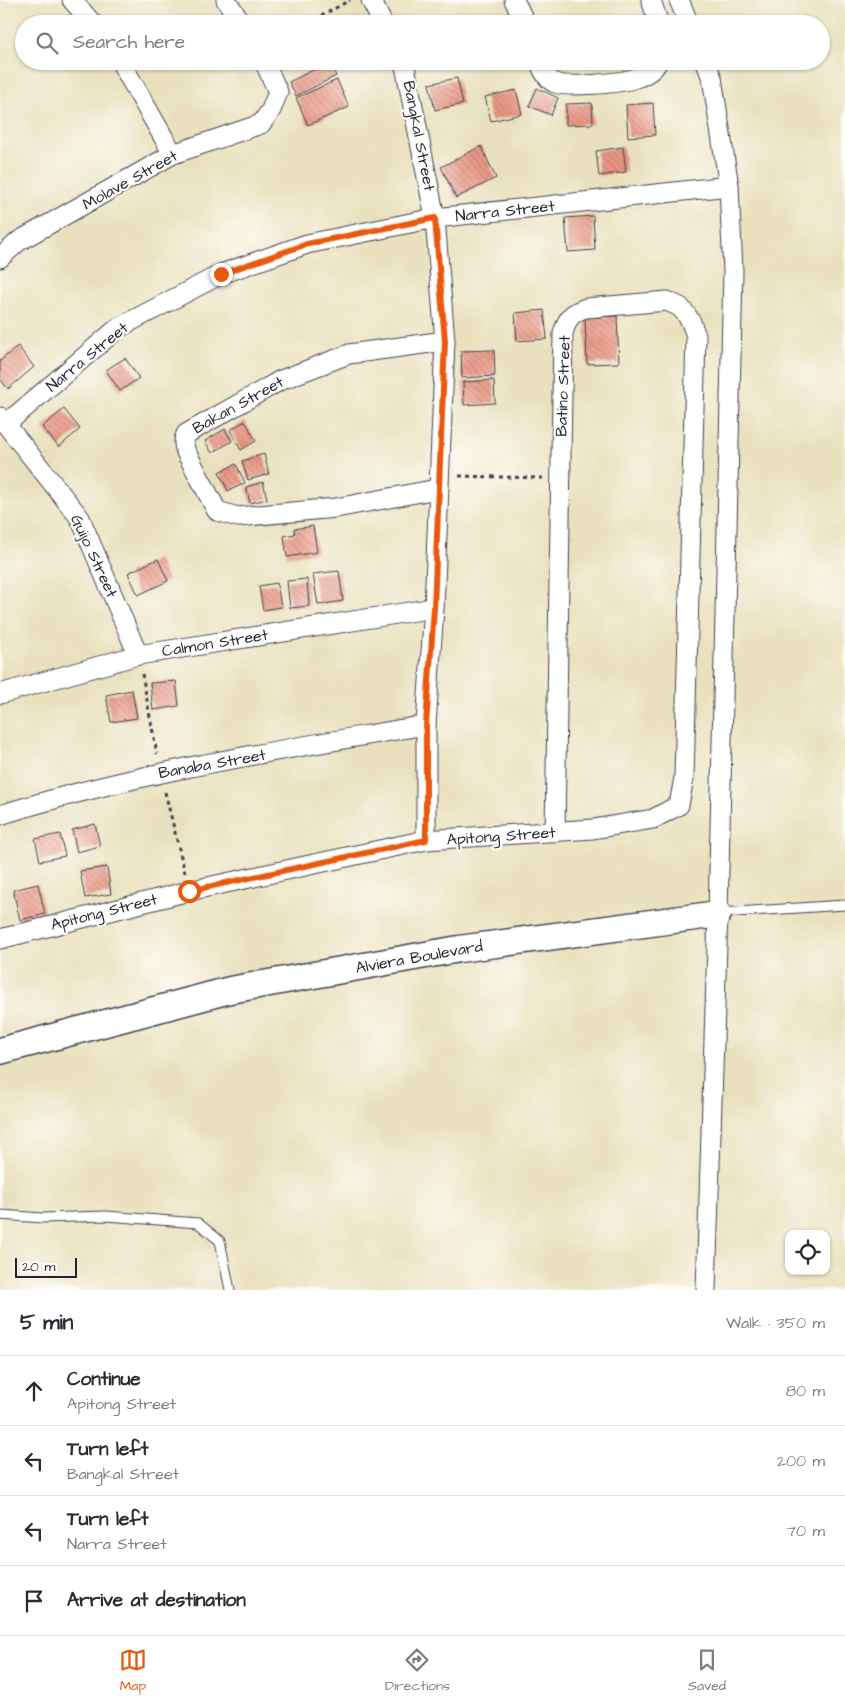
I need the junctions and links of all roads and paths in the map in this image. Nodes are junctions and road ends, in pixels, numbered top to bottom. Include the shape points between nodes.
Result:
1 (72, 0) edge
2 (226, 0) edge
3 (350, 0) edge
4 (370, 0) edge
5 (514, 0) edge
6 (651, 0) edge
7 (679, 0) edge
8 (85, 15) edge
9 (236, 15) edge
10 (323, 15) edge
11 (378, 15) edge
12 (522, 15) edge
13 (656, 15) edge
14 (685, 15) edge
15 (125, 70) edge
16 (268, 70) edge
17 (406, 70) edge
18 (543, 70) edge
19 (650, 70) edge
20 (709, 70) edge
21 (173, 154) junction
22 (729, 186) junction
23 (435, 218) junction
24 (0, 258) edge
25 (445, 341) junction
26 (3, 421) edge
27 (560, 479) junction
28 (438, 482) junction
29 (434, 608) junction
30 (138, 655) junction
31 (0, 694) edge
32 (426, 725) junction
33 (679, 805) joint
34 (0, 815) edge
35 (555, 832) junction
36 (426, 840) junction
37 (845, 905) edge
38 (718, 914) junction
39 (0, 939) edge
40 (0, 1051) edge
41 (0, 1215) edge
42 (230, 1290) edge
43 (706, 1290) edge

1 - 8 street
2 - 9 street
3 - 10 path
4 - 11 street
5 - 12 street
6 - 13 street
7 - 14 street
15 - 21 street
16 - 21 street, Molave Street via 278,92 261,124
17 - 23 street, Bangkal Street
18 - 19 street via 554,83 570,85 632,79
20 - 22 street
21 - 24 street, Molave Street via 19,241
22 - 23 street, Narra Street
22 - 38 street via 733,271
23 - 25 street, Bangkal Street
23 - 26 street, Narra Street via 307,244 221,274 118,328
25 - 28 street, Bangkal Street
25 - 28 street, Bakan Street via 349,354 298,373 186,434 184,440 186,452 217,511 238,516 336,508
26 - 30 street, Guijo Street via 80,518
27 - 28 path
27 - 33 street, Batino Street via 562,333 567,320 586,308 667,301 680,307 696,336 684,778
27 - 35 street, Batino Street
28 - 29 street, Bangkal Street
29 - 30 street, Calmon Street
29 - 32 street, Bangkal Street
30 - 31 street, Calmon Street
32 - 34 street, Banaba Street via 160,772
32 - 36 street, Bangkal Street
33 - 35 street, Apitong Street via 653,819
35 - 36 street, Apitong Street
36 - 39 street, Apitong Street via 189,891
37 - 38 lane, Alviera Boulevard
38 - 40 street, Alviera Boulevard via 459,949 230,990
38 - 43 street
41 - 42 lane via 42,1218 106,1216 198,1223 220,1241

